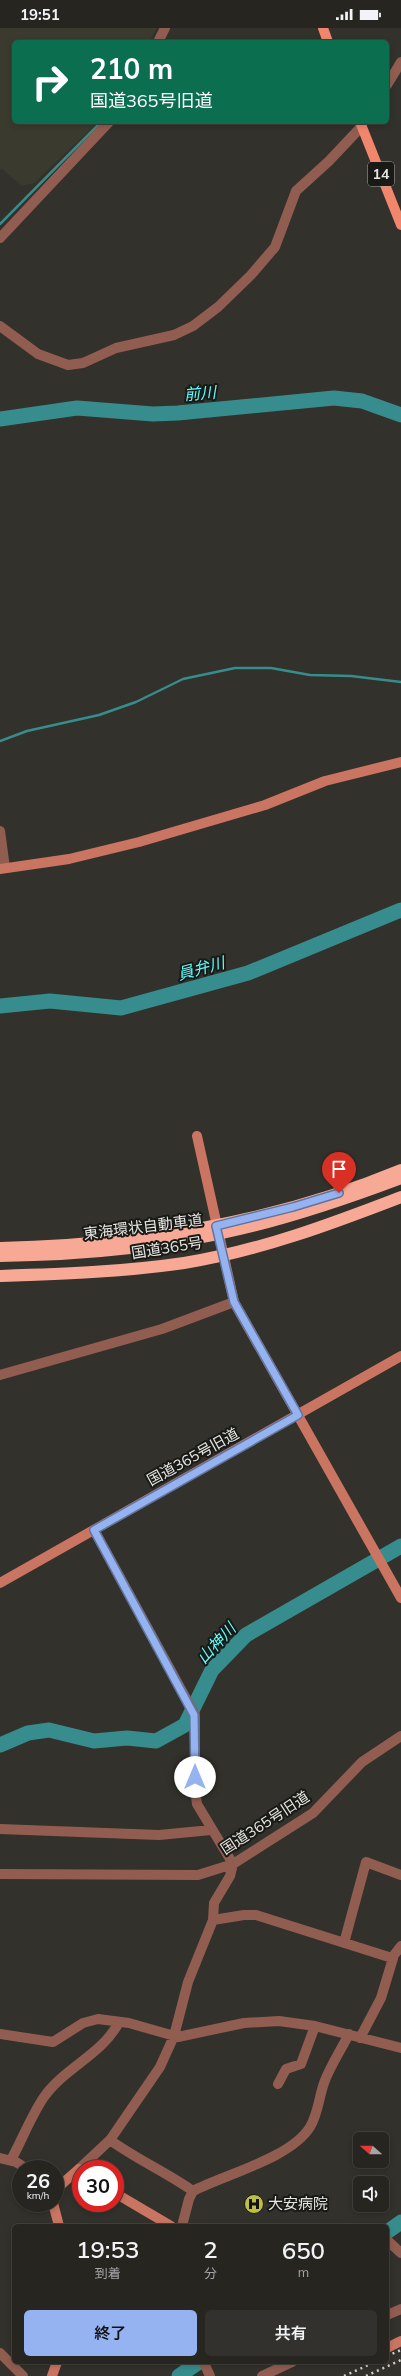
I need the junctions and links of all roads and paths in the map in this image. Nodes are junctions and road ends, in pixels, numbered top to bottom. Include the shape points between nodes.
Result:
1 (165, 28) edge
2 (323, 28) edge
3 (159, 40) edge
4 (327, 40) edge
5 (401, 62) edge
6 (389, 82) edge
7 (107, 124) edge
8 (361, 124) edge
9 (401, 225) edge
10 (0, 238) edge
11 (0, 326) edge
12 (401, 762) edge
13 (0, 831) edge
14 (2, 868) edge
15 (197, 1136) dead end
16 (401, 1170) edge
17 (401, 1178) edge
18 (401, 1197) edge
19 (216, 1226) junction
20 (0, 1248) edge
21 (222, 1255) junction
22 (0, 1256) edge
23 (0, 1276) edge
24 (234, 1302) junction
25 (401, 1356) edge
26 (0, 1375) edge
27 (298, 1415) junction
28 (94, 1530) junction
29 (0, 1583) edge
30 (401, 1598) edge
31 (401, 1736) edge
32 (0, 1829) edge
33 (211, 1830) junction
34 (233, 1864) junction
35 (0, 1874) edge
36 (401, 1875) edge
37 (213, 1920) junction
38 (344, 1943) junction
39 (401, 1946) edge
40 (392, 1958) junction
41 (119, 2022) junction
42 (315, 2026) junction
43 (0, 2034) edge
44 (349, 2034) junction
45 (174, 2036) junction
46 (360, 2038) junction
47 (401, 2048) edge
48 (278, 2084) dead end
49 (110, 2140) junction
50 (0, 2158) edge
51 (11, 2160) joint
52 (90, 2160) edge
53 (72, 2176) edge
54 (64, 2182) edge
55 (193, 2191) junction
56 (124, 2198) edge
57 (55, 2212) edge
58 (58, 2224) edge
59 (168, 2224) edge
60 (183, 2224) edge
61 (389, 2242) edge
62 (401, 2253) edge
63 (401, 2309) edge
64 (389, 2314) edge
65 (401, 2341) edge
66 (389, 2347) edge
67 (0, 2353) edge
68 (56, 2364) edge
69 (204, 2364) edge
70 (288, 2364) edge
71 (23, 2376) edge
72 (52, 2376) edge
73 (210, 2376) edge
74 (262, 2376) edge

1 - 3 street
2 - 4 main road
5 - 6 street
7 - 10 street
8 - 9 main road, 14
8 - 11 street via 329,161 296,191 275,247 251,275 193,326 174,334 116,348 83,363 68,365 38,354
12 - 14 street via 325,781 264,805 139,842 69,859
13 - 14 street
15 - 19 street
16 - 19 highway, 国道365号 via 293,1207
17 - 22 highway, 東海環状自動車道, bridge via 308,1210 239,1229 126,1248
18 - 21 highway, 国道365号 via 310,1231
19 - 20 highway, 国道365号 via 103,1243
19 - 21 street
21 - 23 highway, 国道365号 via 184,1263 125,1270
21 - 24 street
24 - 26 street via 162,1329
24 - 27 street
25 - 27 street, 国道365号旧道
27 - 28 street, 国道365号旧道
27 - 30 street
28 - 29 street, 国道365号旧道
28 - 33 street via 194,1715 197,1804
31 - 34 street, 国道365号旧道 via 362,1762 313,1812
32 - 33 street via 160,1835
33 - 34 street
34 - 35 street, 国道365号旧道 via 198,1875
34 - 37 street via 230,1876 214,1903
36 - 38 street via 366,1862
37 - 38 street via 256,1915
37 - 45 street via 188,1982
38 - 40 street
39 - 40 street
40 - 46 street via 381,1998
41 - 43 street via 98,2019 89,2021 53,2042
41 - 45 street
41 - 51 street via 101,2045 65,2075 44,2097
42 - 44 street
42 - 45 street via 254,2022
42 - 48 street via 301,2064 286,2068
44 - 46 street
44 - 55 street via 326,2076 315,2115 304,2135 273,2157
45 - 49 street via 152,2080
46 - 47 street
49 - 52 street
49 - 55 street via 130,2154 170,2174
50 - 51 street
53 - 54 street
55 - 60 street
56 - 59 street
57 - 58 street
61 - 62 street
63 - 64 street
65 - 66 street
67 - 71 street
68 - 72 street
69 - 73 street
70 - 74 street

